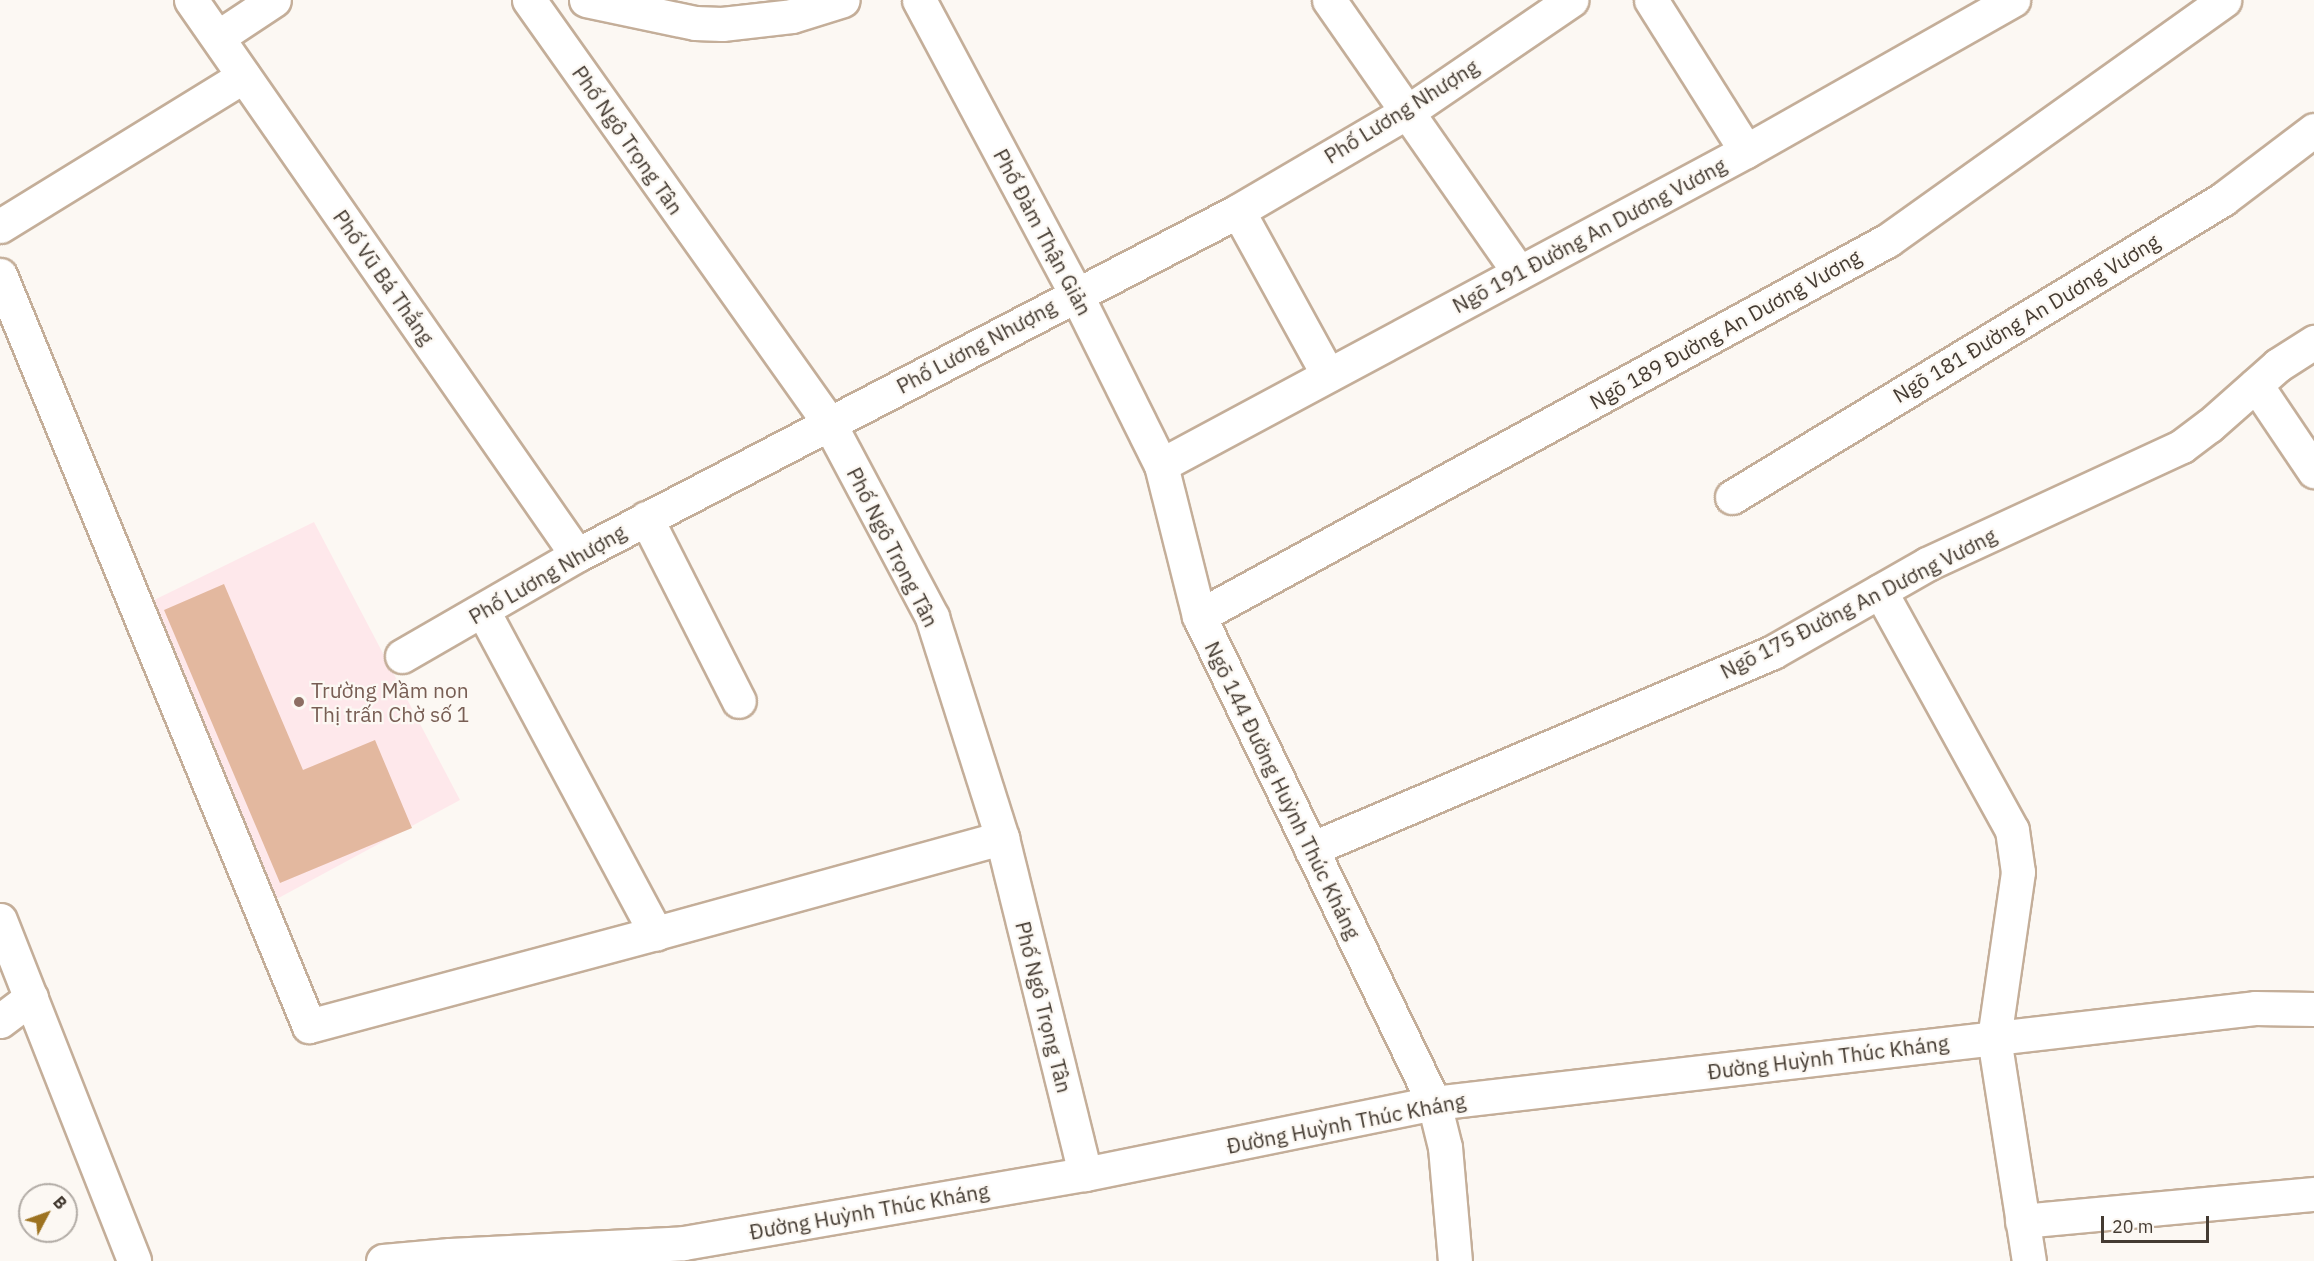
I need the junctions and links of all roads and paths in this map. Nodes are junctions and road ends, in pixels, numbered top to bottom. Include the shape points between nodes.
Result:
1 (191, 0) edge
2 (274, 0) edge
3 (529, 0) edge
4 (585, 0) edge
5 (843, 0) edge
6 (919, 0) edge
7 (1329, 0) edge
8 (1570, 0) edge
9 (1651, 0) edge
10 (2013, 0) edge
11 (2224, 0) edge
12 (218, 37) junction
13 (244, 76) junction
14 (1407, 112) junction
15 (2314, 130) edge
16 (1746, 151) junction
17 (1238, 211) junction
18 (0, 226) edge
19 (1519, 272) junction
20 (0, 275) edge
21 (1076, 294) junction
22 (2314, 342) edge
23 (1328, 375) junction
24 (2256, 385) junction
25 (829, 423) junction
26 (1161, 465) junction
27 (2314, 471) edge
28 (1731, 497) dead end
29 (646, 518) junction
30 (577, 555) junction
31 (1880, 591) junction
32 (483, 611) junction
33 (1199, 616) junction
34 (402, 656) dead end
35 (740, 700) dead end
36 (1002, 838) junction
37 (1311, 849) junction
38 (0, 920) edge
39 (656, 933) junction
40 (31, 998) junction
41 (2314, 1010) edge
42 (0, 1021) edge
43 (1994, 1038) junction
44 (1434, 1103) junction
45 (1084, 1174) junction
46 (2314, 1194) edge
47 (2022, 1221) junction
48 (685, 1252) edge
49 (451, 1258) edge
50 (134, 1261) edge
51 (383, 1261) edge
52 (1455, 1261) edge
53 (2029, 1261) edge

1 - 12 street, Phố Vũ Bá Thắng
2 - 12 street
3 - 25 street, Phố Ngô Trọng Tân
4 - 5 street via 695,23 722,24 792,16
6 - 21 street, Phố Đàm Thận Giản
7 - 14 street
8 - 14 street, Phố Lương Nhượng
9 - 16 street
10 - 16 street, Ngõ 191 Đường An Dương Vương
11 - 33 street, Ngõ 189 Đường An Dương Vương via 1888,240
12 - 13 street, Phố Vũ Bá Thắng
13 - 18 street
13 - 30 street, Phố Vũ Bá Thắng
14 - 17 street, Phố Lương Nhượng
14 - 19 street
15 - 28 street, Ngõ 181 Đường An Dương Vương via 2223,198
16 - 19 street, Ngõ 191 Đường An Dương Vương
17 - 21 street, Phố Lương Nhượng
17 - 23 street
19 - 23 street, Ngõ 191 Đường An Dương Vương
20 - 39 street via 309,1026
21 - 25 street, Phố Lương Nhượng
21 - 26 street, Phố Đàm Thận Giản
22 - 24 street, Ngõ 175 Đường An Dương Vương
23 - 26 street, Ngõ 191 Đường An Dương Vương
24 - 27 street
24 - 31 street, Ngõ 175 Đường An Dương Vương via 2182,446 1927,564
25 - 29 street, Phố Lương Nhượng
25 - 36 street, Phố Ngô Trọng Tân via 932,616
26 - 33 street, Ngõ 144 Đường Huỳnh Thúc Kháng
29 - 30 street, Phố Lương Nhượng
29 - 35 street
30 - 32 street, Phố Lương Nhượng
31 - 37 street, Ngõ 175 Đường An Dương Vương via 1773,651
31 - 43 street via 2012,830 2018,872
32 - 34 street, Phố Lương Nhượng
32 - 39 street
33 - 37 street, Ngõ 144 Đường Huỳnh Thúc Kháng
36 - 39 street
36 - 45 street, Phố Ngô Trọng Tân
37 - 44 street, Ngõ 144 Đường Huỳnh Thúc Kháng
38 - 40 street
40 - 42 street
40 - 50 street
41 - 43 street, Đường Huỳnh Thúc Kháng via 2255,1008
43 - 44 street, Đường Huỳnh Thúc Kháng
43 - 47 street
44 - 45 street, Đường Huỳnh Thúc Kháng
44 - 52 street, Ngõ 144 Đường Huỳnh Thúc Kháng via 1445,1147
45 - 48 street, Đường Huỳnh Thúc Kháng
46 - 47 street
47 - 53 street
48 - 49 street, Đường Huỳnh Thúc Kháng
49 - 51 street, Đường Huỳnh Thúc Kháng

